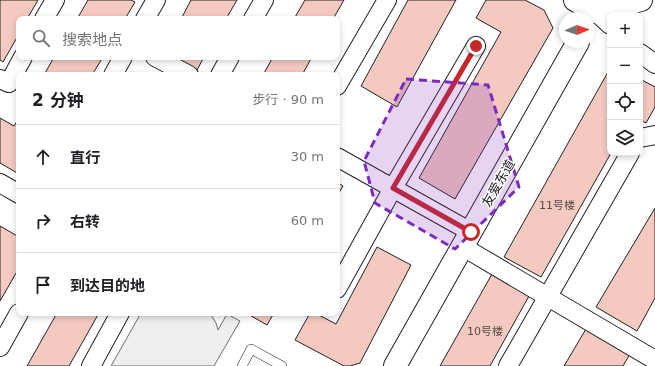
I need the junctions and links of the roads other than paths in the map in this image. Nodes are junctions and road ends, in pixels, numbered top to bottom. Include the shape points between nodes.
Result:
1 (55, 0) edge
2 (156, 0) edge
3 (264, 0) edge
4 (387, 0) edge
5 (575, 0) edge
6 (641, 0) edge
7 (597, 15) edge
8 (46, 16) edge
9 (147, 16) edge
10 (255, 16) edge
11 (476, 46) dead end
12 (575, 48) edge
13 (643, 56) edge
14 (21, 60) edge
15 (121, 60) edge
16 (161, 60) edge
17 (228, 60) edge
18 (655, 64) edge
19 (114, 72) edge
20 (183, 72) edge
21 (222, 72) edge
22 (0, 79) edge
23 (340, 81) edge
24 (655, 135) edge
25 (643, 137) edge
26 (628, 156) edge
27 (340, 159) edge
28 (0, 183) edge
29 (393, 188) junction
30 (16, 192) edge
31 (467, 239) junction
32 (340, 284) edge
33 (548, 297) junction
34 (17, 316) edge
35 (118, 316) edge
36 (0, 347) edge
37 (650, 356) edge
38 (91, 366) edge
39 (242, 366) edge
40 (282, 366) edge
41 (395, 366) edge
42 (508, 366) edge

1 - 8 street
2 - 9 street
3 - 10 street
4 - 23 street
5 - 7 street
6 - 7 street
11 - 29 street
12 - 31 street, 友爱东道
13 - 18 street
14 - 22 street via 9,83
15 - 19 street
16 - 20 street
17 - 21 street
24 - 25 street
26 - 33 street
27 - 29 street
28 - 30 street
29 - 31 street
29 - 32 street
31 - 33 street
31 - 41 street, 友爱东道
33 - 37 street
33 - 42 street
34 - 36 street
35 - 38 street
39 - 40 lane via 251,349

